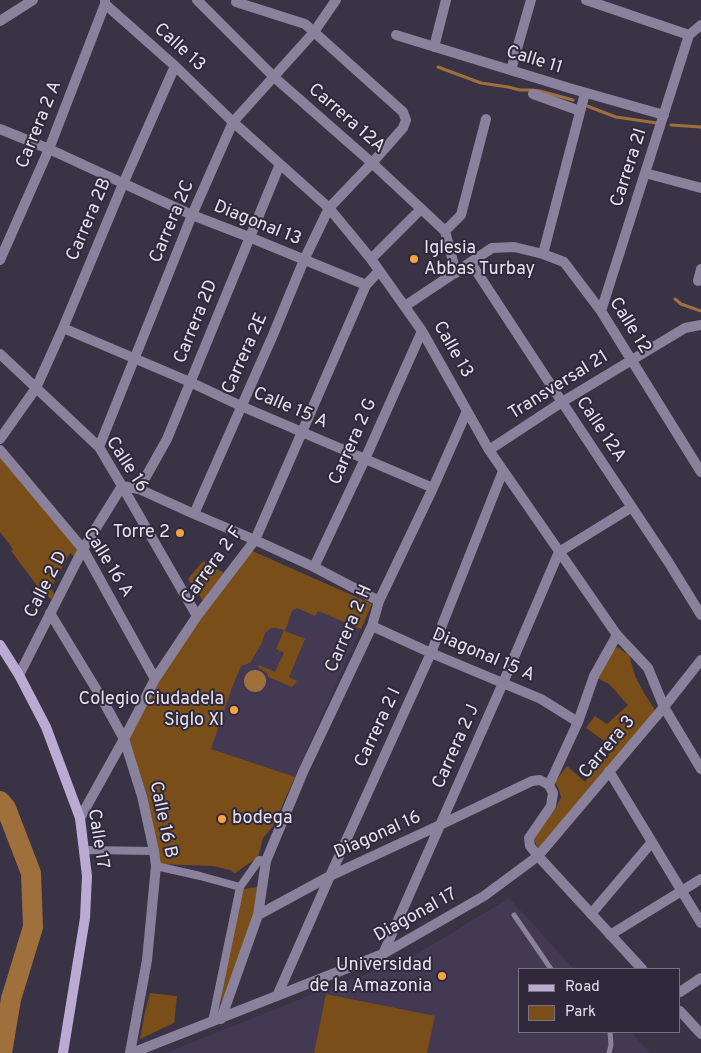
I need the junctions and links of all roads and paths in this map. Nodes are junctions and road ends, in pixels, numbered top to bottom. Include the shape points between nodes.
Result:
1 (33, 0) edge
2 (197, 0) edge
3 (336, 0) edge
4 (446, 0) edge
5 (531, 0) edge
6 (586, 0) edge
7 (105, 2) edge
8 (236, 2) dead end
9 (0, 21) edge
10 (701, 25) edge
11 (314, 32) junction
12 (396, 35) dead end
13 (689, 36) junction
14 (434, 47) junction
15 (175, 66) junction
16 (511, 70) junction
17 (274, 78) junction
18 (585, 93) junction
19 (533, 94) dead end
20 (580, 111) junction
21 (664, 115) junction
22 (486, 119) dead end
23 (233, 122) junction
24 (0, 129) edge
25 (49, 149) junction
26 (372, 163) junction
27 (280, 164) junction
28 (645, 173) junction
29 (123, 184) junction
30 (701, 188) edge
31 (329, 208) junction
32 (421, 209) junction
33 (192, 215) junction
34 (445, 231) junction
35 (249, 237) junction
36 (543, 254) junction
37 (371, 259) junction
38 (0, 260) edge
39 (304, 260) junction
40 (471, 263) junction
41 (701, 269) edge
42 (379, 271) junction
43 (456, 273) junction
44 (698, 281) dead end
45 (366, 285) junction
46 (404, 306) junction
47 (602, 311) junction
48 (701, 325) edge
49 (63, 328) junction
50 (422, 331) junction
51 (0, 354) edge
52 (134, 359) junction
53 (631, 360) junction
54 (190, 382) junction
55 (36, 388) junction
56 (562, 402) junction
57 (241, 406) junction
58 (467, 411) junction
59 (303, 432) junction
60 (0, 439) edge
61 (99, 448) junction
62 (0, 450) edge
63 (489, 450) junction
64 (365, 459) junction
65 (503, 471) junction
66 (701, 472) edge
67 (122, 486) junction
68 (433, 488) junction
69 (139, 489) junction
70 (632, 507) junction
71 (194, 514) junction
72 (255, 540) junction
73 (84, 549) junction
74 (559, 552) junction
75 (314, 567) junction
76 (379, 601) junction
77 (50, 613) junction
78 (197, 616) junction
79 (701, 616) edge
80 (372, 626) junction
81 (617, 635) junction
82 (0, 646) edge
83 (431, 653) junction
84 (701, 660) edge
85 (19, 675) junction
86 (155, 679) junction
87 (504, 683) junction
88 (664, 707) junction
89 (578, 722) junction
90 (124, 739) junction
91 (701, 769) edge
92 (609, 772) junction
93 (549, 785) junction
94 (80, 818) junction
95 (440, 825) junction
96 (652, 842) junction
97 (84, 850) junction
98 (154, 852) junction
99 (538, 856) junction
100 (266, 861) junction
101 (156, 866) junction
102 (330, 876) junction
103 (701, 879) edge
104 (240, 887) junction
105 (682, 891) junction
106 (592, 914) junction
107 (258, 915) junction
108 (514, 915) dead end
109 (701, 923) edge
110 (610, 935) junction
111 (383, 954) junction
112 (550, 968) edge
113 (641, 968) edge
114 (701, 978) edge
115 (681, 991) edge
116 (277, 996) junction
117 (681, 1012) edge
118 (216, 1020) junction
119 (610, 1033) edge
120 (701, 1034) edge
121 (63, 1053) edge
122 (131, 1053) edge
123 (609, 1053) edge

1 - 9 street
2 - 17 street, Carrera 12A
3 - 11 street
4 - 14 street
5 - 16 street
6 - 13 street
7 - 15 street, Calle 13
7 - 25 street, Carrera 2 A
8 - 11 street via 305,24
10 - 13 street
11 - 17 street, Carrera 2C
11 - 26 street via 403,112 406,120 403,128
12 - 14 street, Calle 11
13 - 21 street, Carrera 2I
14 - 16 street, Calle 11
15 - 23 street, Calle 13
15 - 29 street, Carrera 2B
16 - 18 street, Calle 11
17 - 23 street, Carrera 2C
17 - 26 street, Carrera 12A
18 - 20 street
18 - 21 street, Calle 11
19 - 20 street
20 - 36 street
21 - 28 street, Carrera 2I
22 - 34 street via 461,215
23 - 27 street, Calle 13
23 - 33 street, Carrera 2C
24 - 25 street, Diagonal 13
25 - 29 street, Diagonal 13
25 - 38 street, Carrera 2 A
26 - 31 street, Carrera 2E
26 - 32 street, Carrera 12A
27 - 31 street, Calle 13
27 - 35 street, Carrera 2D
28 - 30 street
28 - 47 street, Carrera 2I
29 - 33 street, Diagonal 13
29 - 49 street, Carrera 2B
31 - 37 street, Calle 13
31 - 39 street, Carrera 2E
32 - 34 street, Carrera 12A
32 - 37 street
33 - 35 street, Diagonal 13
33 - 52 street, Carrera 2C
34 - 43 street
35 - 39 street, Diagonal 13
35 - 54 street, Carrera 2D
36 - 40 street, Calle 12 via 514,247 492,248
36 - 47 street, Calle 12 via 564,262
37 - 42 street, Calle 13
39 - 45 street, Diagonal 13
39 - 57 street, Carrera 2E
40 - 43 street
40 - 56 street, Calle 12A
41 - 44 street
42 - 45 street, Carrera 2 F
42 - 46 street, Calle 13
43 - 46 street
45 - 59 street, Carrera 2 F
46 - 50 street, Calle 13
47 - 53 street, Calle 12
48 - 53 street, Transversal 21 via 684,328
49 - 52 street, Calle 15 A
49 - 55 street, Carrera 2B
50 - 58 street, Calle 13
50 - 64 street, Carrera 2 G
51 - 55 street, Calle 16
52 - 54 street, Calle 15 A
52 - 61 street, Carrera 2C
53 - 56 street, Transversal 21
53 - 66 street, Calle 12
54 - 57 street, Calle 15 A
54 - 69 street, Carrera 2D via 167,439
55 - 60 street, Carrera 2B
55 - 61 street, Calle 16
56 - 63 street, Transversal 21
56 - 70 street, Calle 12A
57 - 59 street, Calle 15 A
57 - 71 street, Carrera 2E
58 - 63 street, Calle 13
58 - 68 street, Carrera 2 H
59 - 64 street, Calle 15 A
59 - 72 street, Carrera 2 F
61 - 67 street, Calle 16
62 - 73 street, Calle 16 A
63 - 65 street, Calle 13
64 - 68 street, Calle 15 A
64 - 75 street, Carrera 2 G
65 - 74 street, Calle 13
65 - 83 street, Carrera 2 I
67 - 69 street
67 - 73 street, Calle 2 D
67 - 78 street, Calle 16
68 - 76 street, Carrera 2 H
69 - 71 street
70 - 74 street
70 - 79 street, Calle 12A
71 - 72 street
72 - 75 street
72 - 78 street, Carrera 2 F
73 - 77 street, Calle 2 D
73 - 86 street, Calle 16 A
74 - 81 street, Calle 13
74 - 87 street, Carrera 2 J
75 - 76 street
76 - 80 street, Carrera 2 H
77 - 85 street, Calle 2 D
77 - 90 street, Calle 16 B
78 - 86 street, Carrera 2 F
80 - 83 street, Diagonal 15 A
80 - 100 street, Carrera 2 H
81 - 88 street, Calle 13 via 648,668
81 - 89 street via 594,676
82 - 85 main road, Calle 17
83 - 87 street, Diagonal 15 A
83 - 102 street, Carrera 2 I
84 - 88 street, Carrera 3
85 - 94 main road, Calle 17 via 46,727
86 - 90 street, Carrera 2 F
87 - 89 street, Diagonal 15 A via 542,699
87 - 95 street, Carrera 2 J
88 - 91 street, Calle 13
88 - 92 street, Carrera 3
89 - 93 street
90 - 94 street, Carrera 2 F
90 - 98 street, Calle 16 B via 142,796
92 - 96 street
92 - 99 street, Carrera 3
93 - 95 street, Diagonal 16 via 532,780
93 - 99 street via 553,793 551,806 529,838 530,846
94 - 97 main road, Calle 17
95 - 102 street, Diagonal 16
95 - 111 street, Carrera 2 J
96 - 105 street
96 - 106 street
97 - 98 street
97 - 121 main road, Calle 17 via 87,876 85,918
98 - 101 street, Calle 16 B
99 - 106 street
99 - 111 street, Diagonal 17 via 484,896
100 - 104 street via 259,860
100 - 107 street
101 - 104 street
101 - 122 street, Calle 16 B via 147,960
102 - 107 street, Diagonal 16
102 - 116 street, Carrera 2 I
103 - 105 street
104 - 118 street
105 - 109 street
105 - 110 street
106 - 110 street
107 - 118 street
108 - 112 lane
110 - 113 street
111 - 116 street, Diagonal 17
114 - 115 street
116 - 118 street, Diagonal 17
117 - 120 street
118 - 122 street, Diagonal 17
119 - 123 lane

